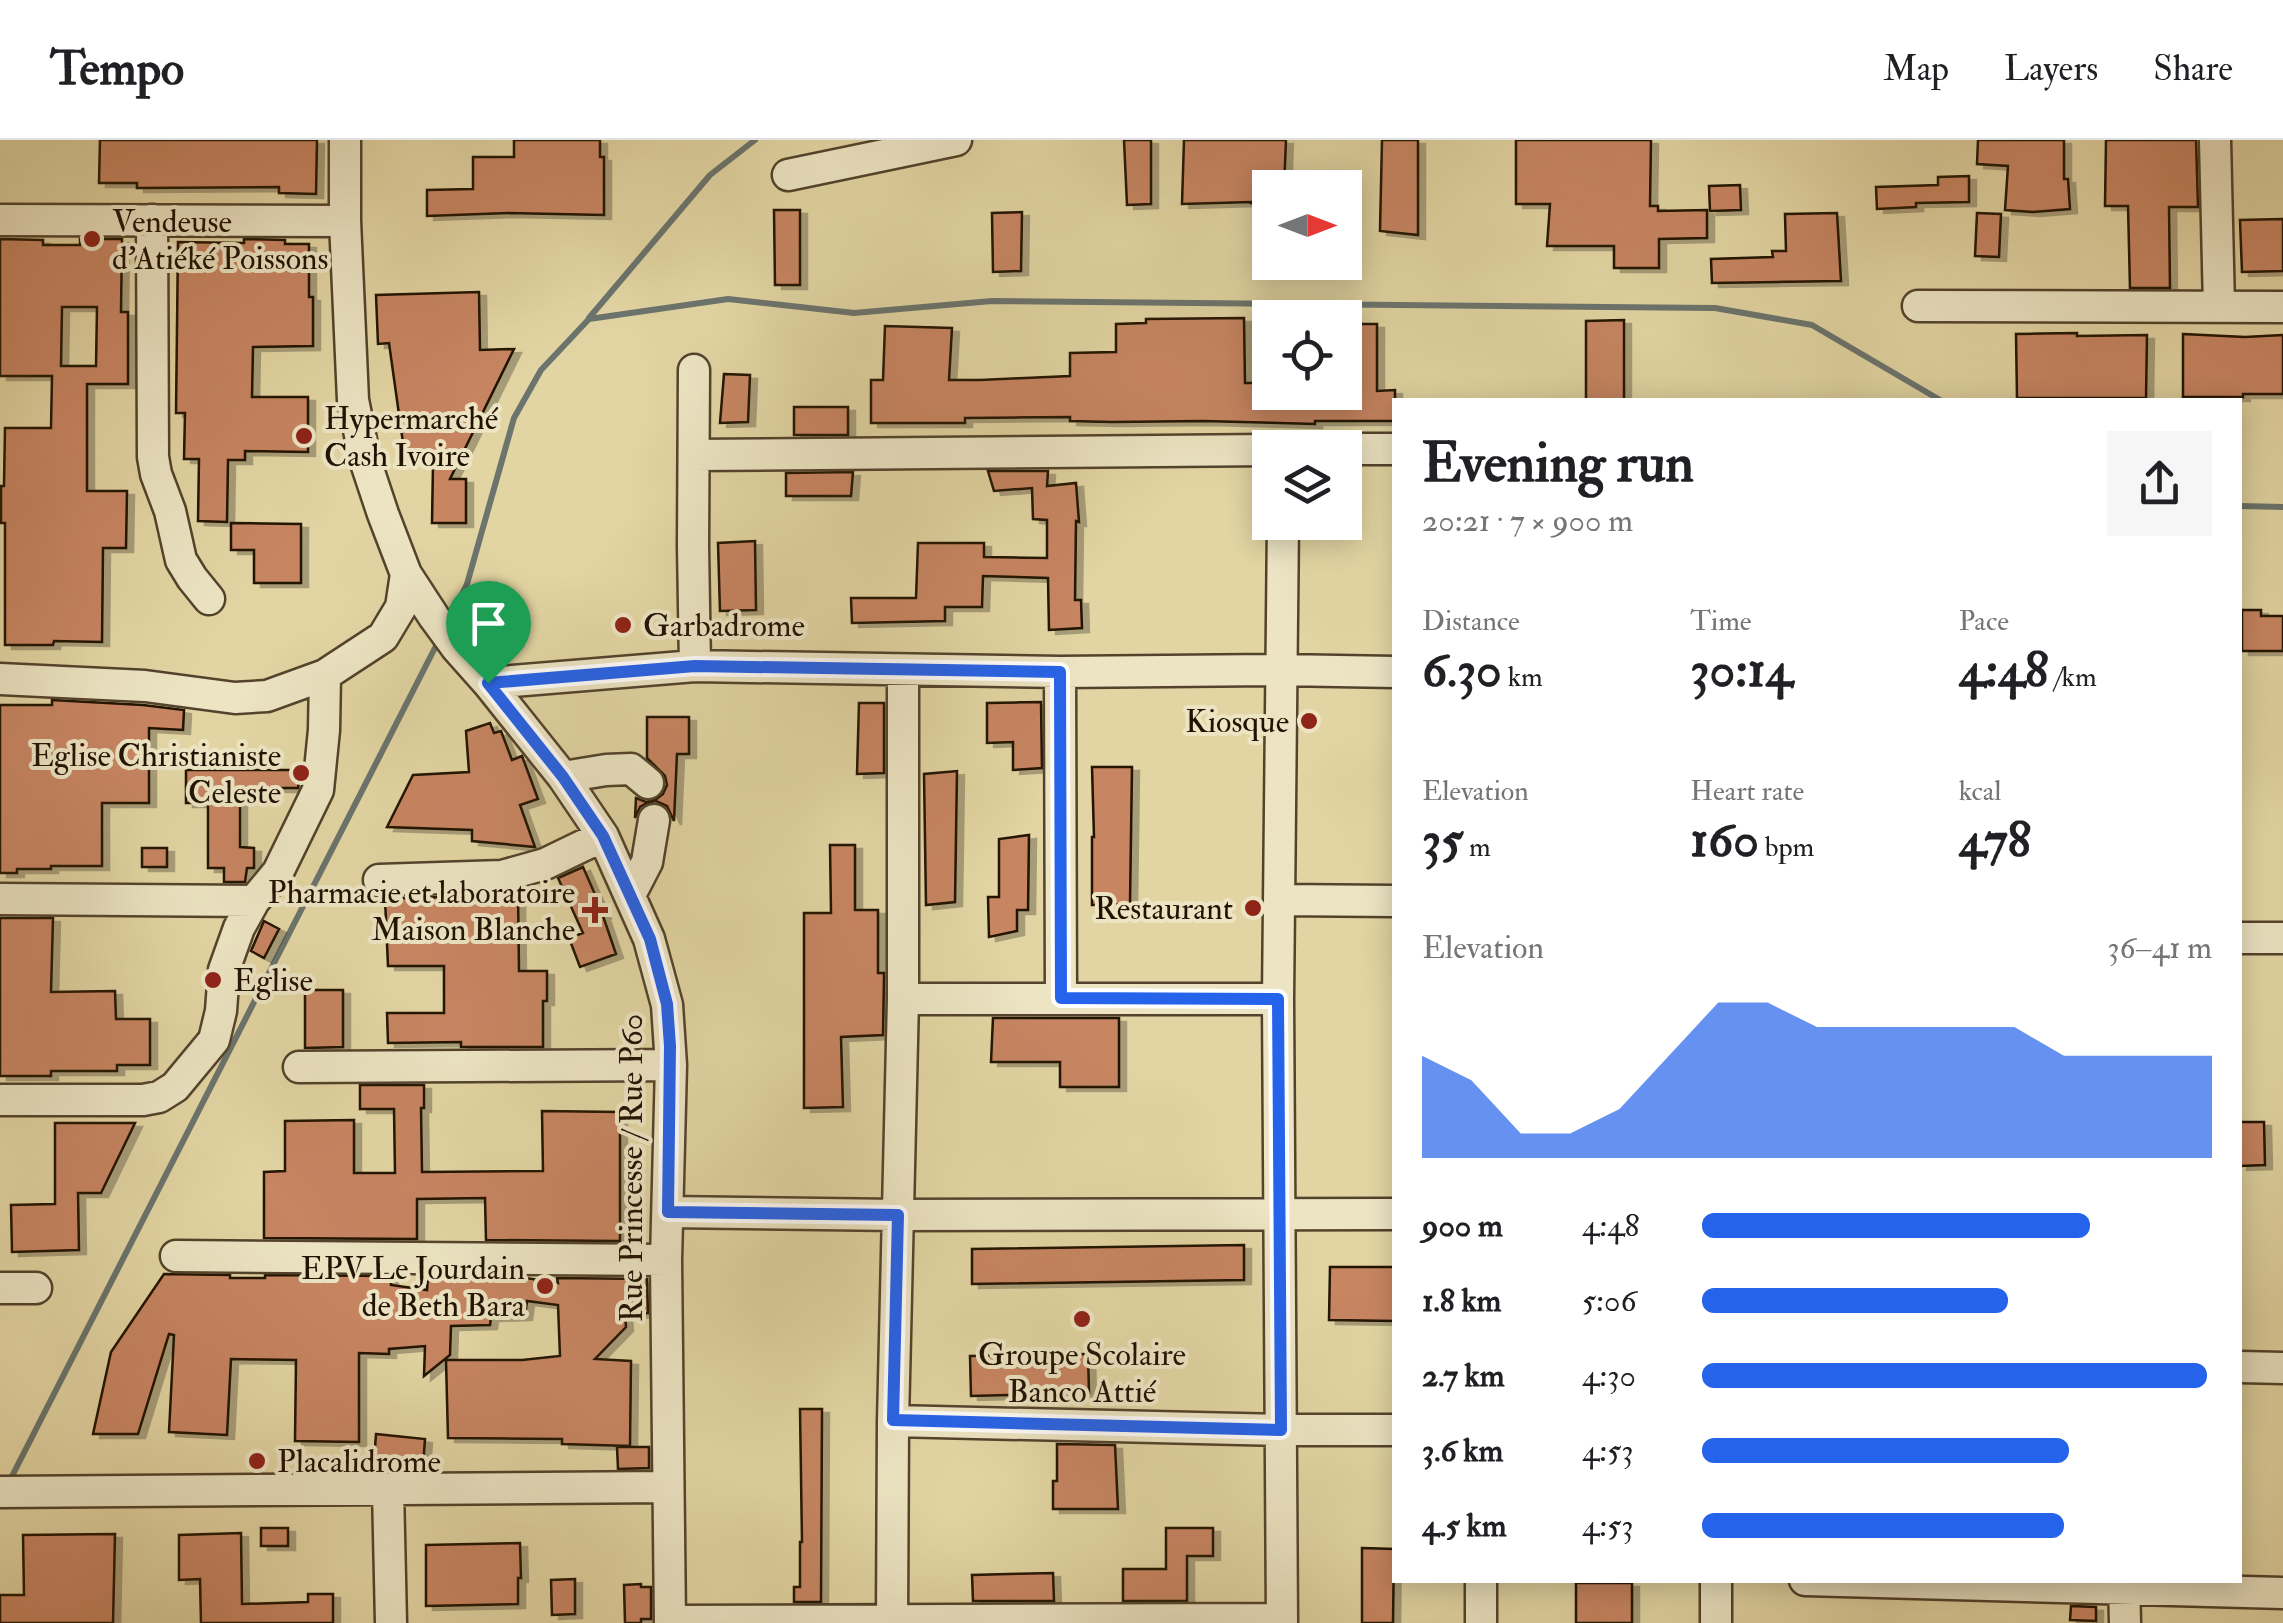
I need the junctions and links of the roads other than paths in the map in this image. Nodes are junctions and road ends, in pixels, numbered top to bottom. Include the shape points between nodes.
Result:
1 (345, 140) edge
2 (956, 140) edge
3 (2216, 140) edge
4 (788, 175) dead end
5 (0, 220) edge
6 (152, 220) junction
7 (345, 221) junction
8 (1918, 306) dead end
9 (2219, 307) junction
10 (2283, 307) edge
11 (694, 370) dead end
12 (1362, 449) edge
13 (1392, 449) edge
14 (1252, 450) edge
15 (694, 455) junction
16 (1283, 540) edge
17 (406, 574) junction
18 (209, 599) dead end
19 (695, 666) junction
20 (903, 670) junction
21 (1280, 670) junction
22 (1060, 672) junction
23 (1392, 672) edge
24 (325, 675) junction
25 (0, 679) edge
26 (488, 683) junction
27 (563, 777) junction
28 (648, 783) dead end
29 (654, 820) dead end
30 (603, 836) junction
31 (379, 880) dead end
32 (630, 893) junction
33 (0, 900) edge
34 (254, 900) junction
35 (1280, 900) junction
36 (1392, 900) edge
37 (2242, 938) edge
38 (2283, 938) edge
39 (1061, 998) junction
40 (903, 999) junction
41 (1278, 999) junction
42 (671, 1065) junction
43 (298, 1067) dead end
44 (0, 1100) edge
45 (668, 1212) junction
46 (1392, 1214) edge
47 (898, 1215) junction
48 (1280, 1215) junction
49 (176, 1256) dead end
50 (666, 1260) junction
51 (0, 1288) edge
52 (36, 1288) dead end
53 (2242, 1367) edge
54 (2283, 1368) edge
55 (893, 1420) junction
56 (1281, 1430) junction
57 (1392, 1430) edge
58 (668, 1487) junction
59 (388, 1489) junction
60 (0, 1492) edge
61 (1481, 1583) edge
62 (1716, 1583) edge
63 (2016, 1583) edge
64 (2124, 1584) edge
65 (2283, 1593) edge
66 (892, 1621) edge
67 (1282, 1621) edge
68 (670, 1622) edge
69 (391, 1623) edge
70 (1481, 1623) edge
71 (1716, 1623) edge
72 (2124, 1623) edge

1 - 7 street, Rue Princesse / Rue P60
2 - 4 street
3 - 9 street
5 - 6 street
6 - 7 street
6 - 18 street via 153,457 182,560
7 - 17 street, Rue Princesse / Rue P60 via 356,414 365,460
8 - 9 street
9 - 10 street
11 - 15 street
12 - 13 street
14 - 15 street
15 - 19 street
16 - 21 street
17 - 24 street via 401,607 383,637
17 - 26 street, Rue Princesse / Rue P60
19 - 20 street
19 - 26 street
20 - 22 street
20 - 40 street
21 - 22 street
21 - 23 street
21 - 35 street
22 - 39 street
24 - 25 street via 267,696 236,698
24 - 34 street via 318,790 278,872
26 - 27 street, Rue Princesse / Rue P60
27 - 28 street via 631,769
27 - 30 street, Rue Princesse / Rue P60
29 - 32 street via 647,862
30 - 31 street via 502,876
30 - 32 street, Rue Princesse / Rue P60
32 - 42 street, Rue Princesse / Rue P60 via 667,1004
33 - 34 street
34 - 44 street via 228,958 214,1040 175,1087 143,1100
35 - 36 street
35 - 41 street
37 - 38 street
39 - 40 street
39 - 41 street
40 - 47 street
41 - 48 street
42 - 43 street
42 - 45 street, Rue Princesse / Rue P60
45 - 47 street
45 - 50 street, Rue Princesse / Rue P60
46 - 48 street
47 - 48 street
47 - 55 street
48 - 56 street
49 - 50 street
50 - 58 street, Rue Princesse / Rue P60
51 - 52 street
53 - 54 street
55 - 56 street
55 - 66 street
56 - 57 street
56 - 67 street
58 - 59 street
58 - 68 street, Rue Princesse / Rue P60
59 - 60 street
59 - 69 street
61 - 70 street
62 - 71 street
63 - 64 street
64 - 65 street
64 - 72 street
66 - 67 street
66 - 68 street

